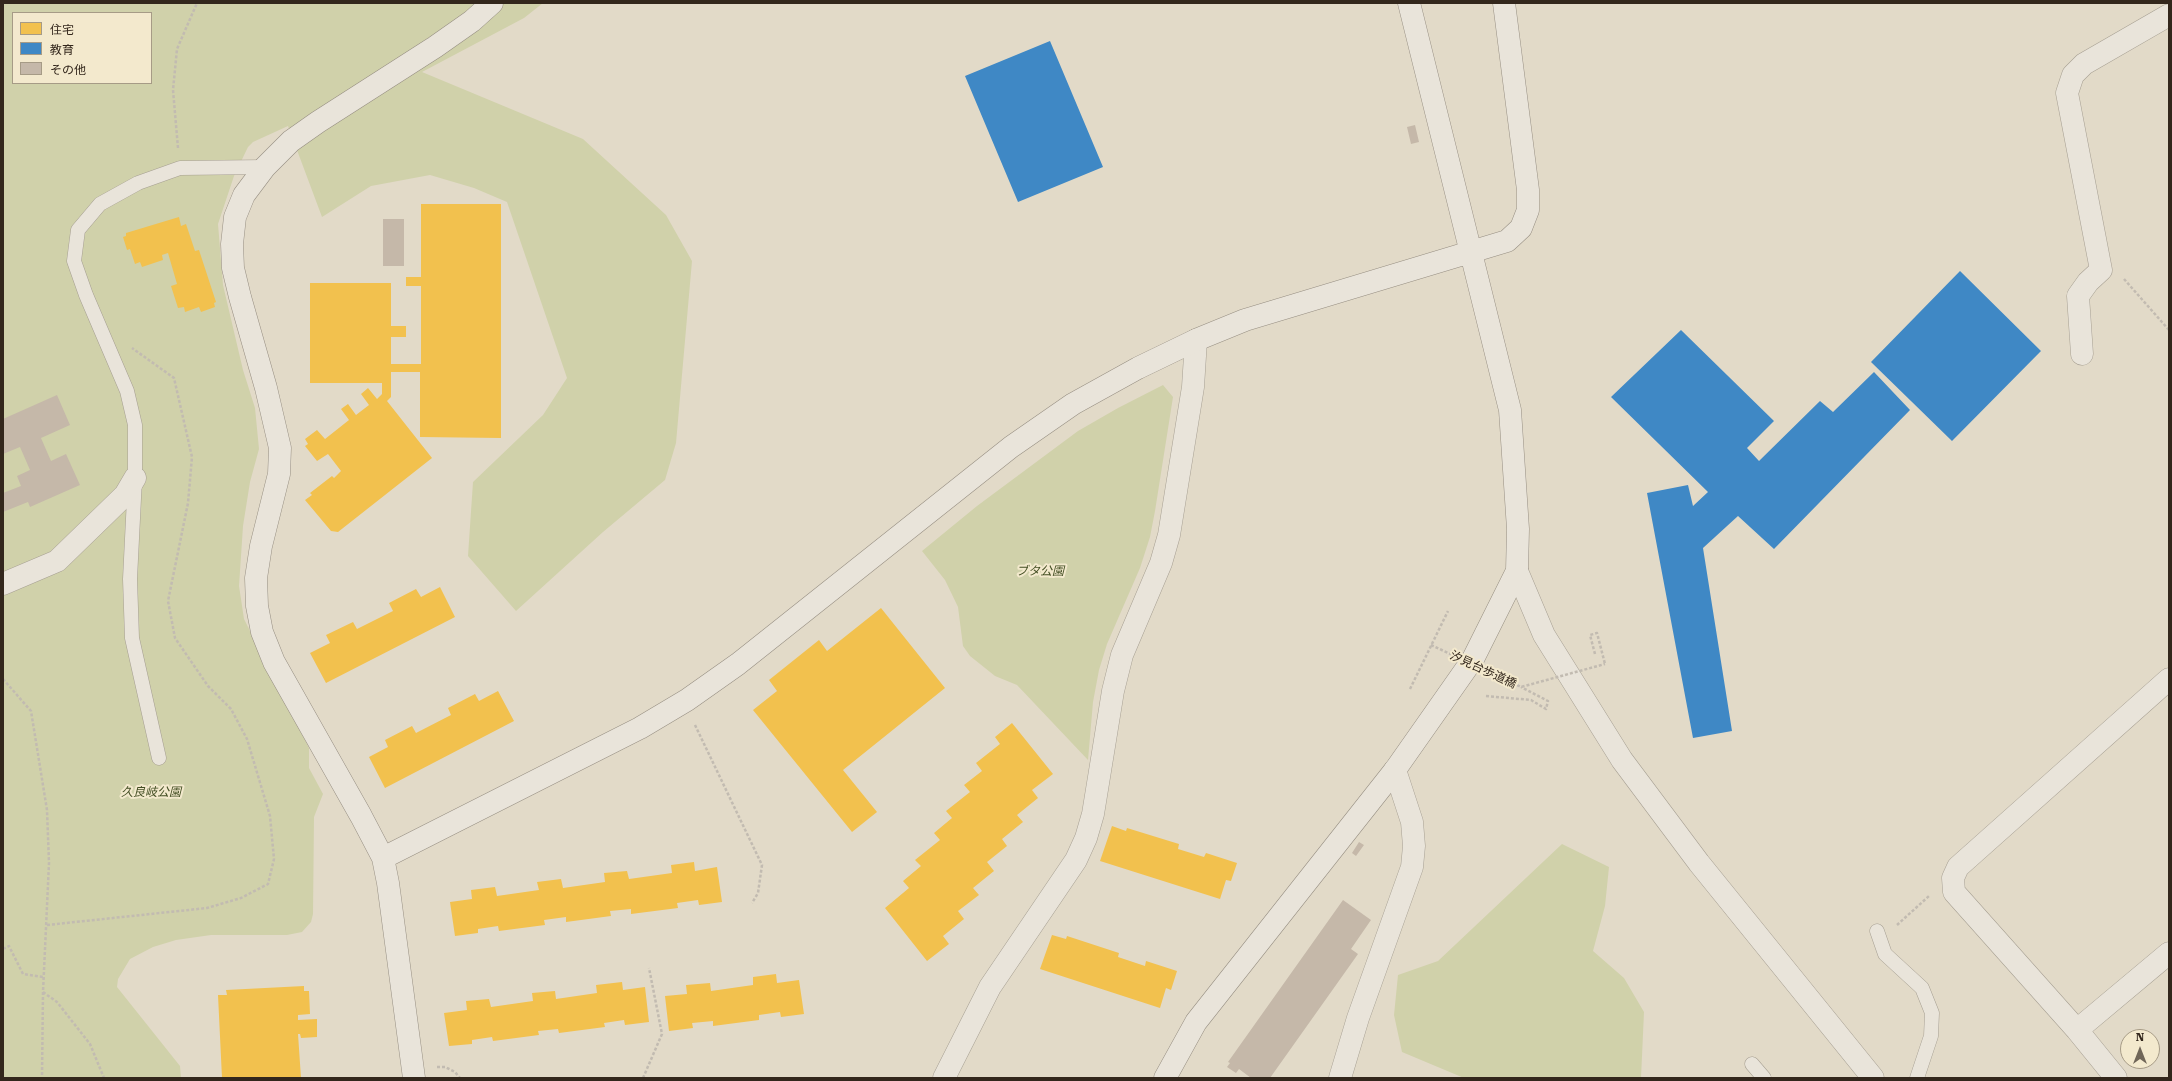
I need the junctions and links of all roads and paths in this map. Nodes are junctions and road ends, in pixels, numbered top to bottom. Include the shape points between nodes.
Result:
1 (197, 3) edge
2 (492, 3) edge
3 (1409, 3) edge
4 (1504, 3) edge
5 (2169, 15) edge
6 (265, 167) junction
7 (180, 168) junction
8 (1472, 252) junction
9 (2102, 270) junction
10 (2169, 330) edge
11 (1196, 340) junction
12 (110, 347) junction
13 (2082, 354) dead end
14 (135, 478) junction
15 (1517, 571) junction
16 (3, 584) edge
17 (1448, 611) dead end
18 (1431, 645) junction
19 (1595, 654) dead end
20 (2169, 678) edge
21 (3, 679) edge
22 (1521, 688) junction
23 (1410, 689) dead end
24 (1486, 696) dead end
25 (693, 721) dead end
26 (159, 758) dead end
27 (1395, 770) junction
28 (383, 858) junction
29 (1933, 892) dead end
30 (752, 903) dead end
31 (47, 925) junction
32 (1896, 926) dead end
33 (1877, 931) dead end
34 (3, 949) edge
35 (2169, 953) edge
36 (649, 968) dead end
37 (44, 977) junction
38 (43, 992) junction
39 (2077, 1030) junction
40 (1752, 1064) dead end
41 (422, 1072) edge
42 (42, 1078) edge
43 (104, 1078) edge
44 (460, 1078) edge
45 (643, 1078) edge
46 (944, 1078) edge
47 (1165, 1078) edge
48 (1340, 1078) edge
49 (1764, 1078) edge
50 (1873, 1078) edge
51 (1917, 1078) edge
52 (2116, 1078) edge

1 - 7 path via 176,49 173,90
2 - 6 street via 472,21 435,47 291,141
3 - 8 street
4 - 8 street via 1528,190 1528,210 1521,228 1507,241
5 - 9 street via 2084,64 2073,75 2067,93
6 - 7 lane
6 - 28 street via 244,195 235,217 232,244 233,268 280,448 279,474 261,546 256,578 257,606 262,632 274,662
7 - 12 lane via 138,183 100,204 78,230 74,261 86,295
8 - 11 street via 1245,320
8 - 15 street via 1510,410 1518,529
9 - 10 path via 2125,280
9 - 13 street via 2088,282 2078,296
11 - 28 street via 1073,404 1011,447 738,664 687,700 640,728
11 - 46 street via 1193,387 1169,535 1161,563 1122,655 1113,691 1093,814 1086,838 1076,860 990,987
12 - 14 lane via 127,391 135,425
12 - 31 path via 121,343 140,352 174,378 192,457 188,502 168,601 175,638 208,686 231,709 247,739 270,816 274,859 268,884 241,898 206,908
14 - 16 street via 125,495 57,561
14 - 26 lane via 130,579 132,638
15 - 27 street via 1473,659
15 - 50 street via 1544,635 1622,760 1699,863
17 - 18 path
18 - 22 path, 汐見台歩道橋, bridge
18 - 23 path
19 - 22 path, 汐見台歩道橋, bridge via 1590,635 1597,633 1605,664
20 - 39 street via 1958,867 1953,878 1954,892
21 - 31 path via 31,711 37,742 47,810
22 - 24 path via 1548,701 1546,708 1531,700
25 - 30 path via 762,865 758,893
27 - 47 street via 1196,1022
27 - 48 street via 1412,822 1412,867 1358,1018
28 - 41 street
29 - 32 path
31 - 37 path
33 - 51 lane via 1885,954 1922,988 1932,1013 1931,1036
34 - 37 path via 9,946 22,974
35 - 39 street
36 - 45 path via 662,1034
37 - 38 path
38 - 42 path
38 - 43 path via 57,1002 90,1044
39 - 52 street
40 - 49 lane
41 - 44 path via 445,1067

